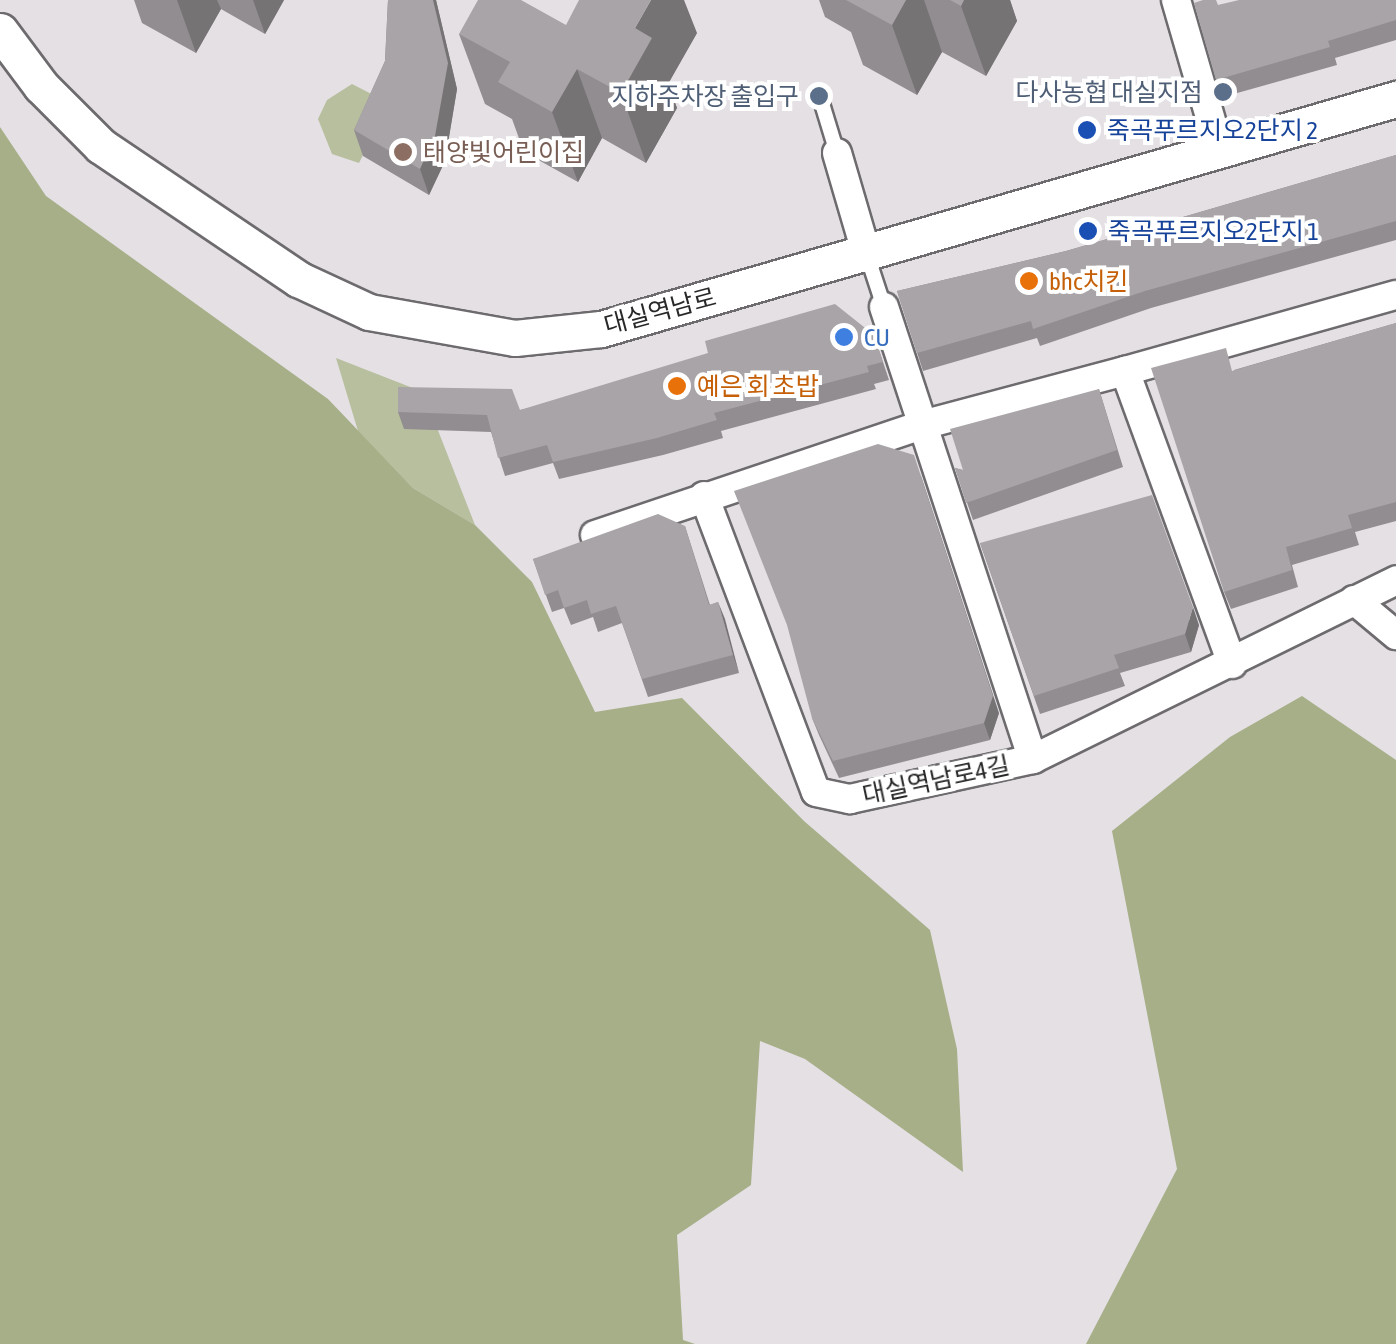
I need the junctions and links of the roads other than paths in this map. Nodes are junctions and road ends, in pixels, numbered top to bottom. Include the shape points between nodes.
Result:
1 (1176, 0) edge
2 (0, 31) edge
3 (820, 97) dead end
4 (1396, 100) edge
5 (1220, 151) junction
6 (837, 153) joint
7 (866, 252) junction
8 (1396, 294) edge
9 (884, 307) joint
10 (1124, 371) junction
11 (922, 425) junction
12 (704, 496) junction
13 (595, 535) edge
14 (1396, 580) edge
15 (1354, 600) junction
16 (1396, 635) edge
17 (1232, 664) junction
18 (1033, 759) junction

1 - 5 street
2 - 7 street, 대실역남로 via 41,86 101,146 298,279 369,312 515,338 601,329
3 - 6 lane
4 - 5 street, 대실역남로
5 - 7 street, 대실역남로
6 - 7 street
7 - 9 lane
8 - 10 street
9 - 11 street
10 - 11 street
10 - 17 street
11 - 12 street
11 - 18 street
12 - 13 street
12 - 18 street, 대실역남로4길 via 816,792 850,800
14 - 15 street, 대실역남로4길
15 - 16 street
15 - 17 street, 대실역남로4길
17 - 18 street, 대실역남로4길

